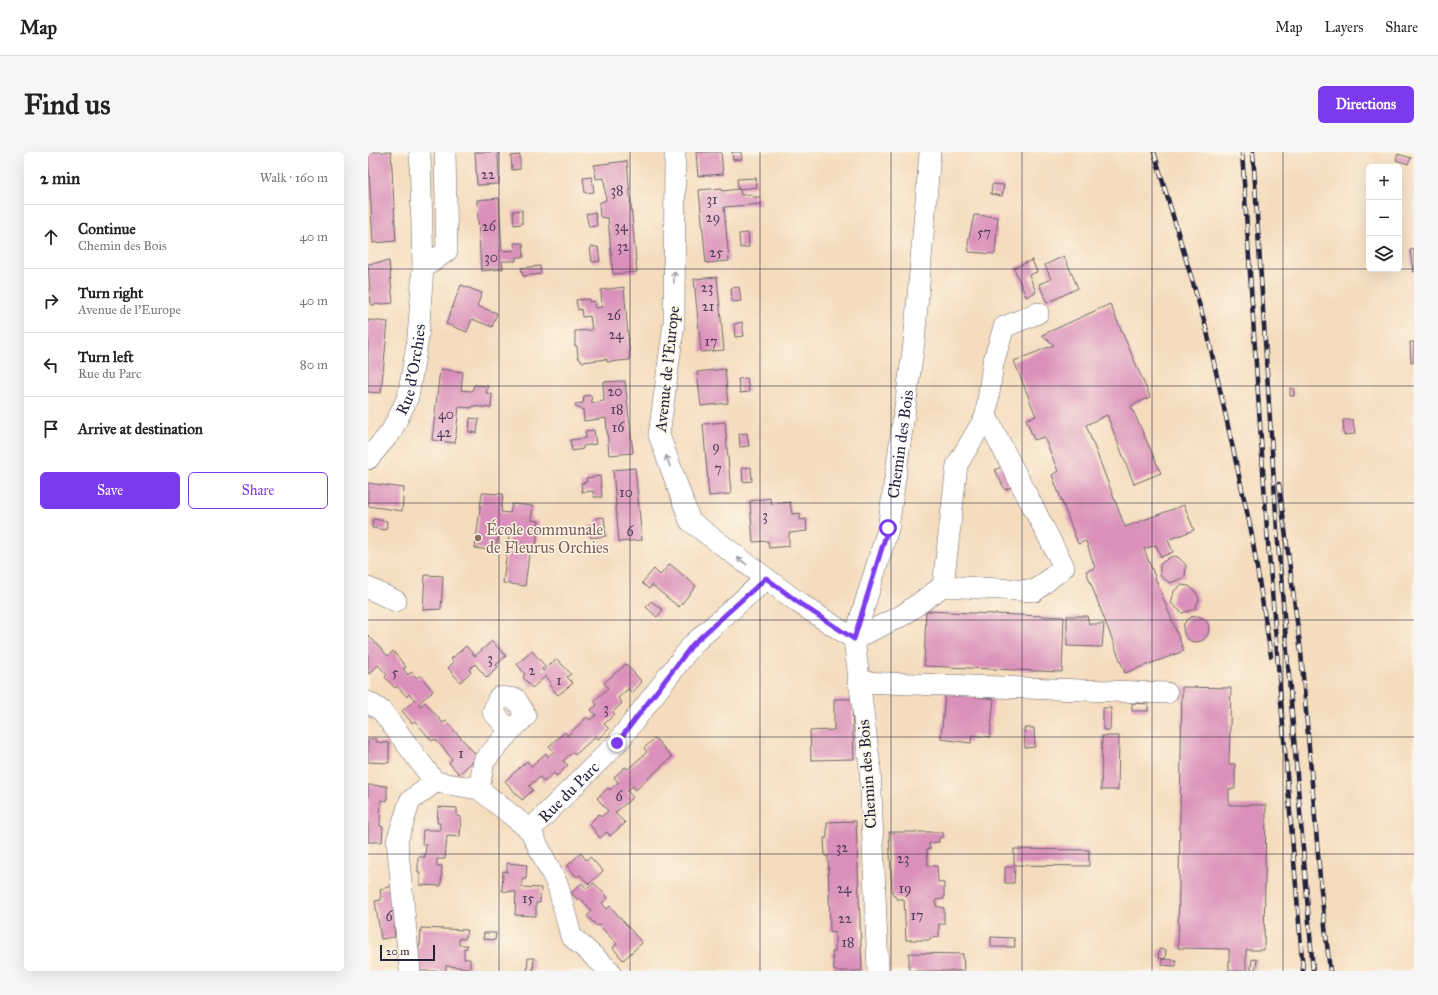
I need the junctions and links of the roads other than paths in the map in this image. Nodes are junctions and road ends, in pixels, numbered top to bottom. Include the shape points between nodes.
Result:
1 (420, 152) edge
2 (446, 152) edge
3 (675, 152) edge
4 (930, 152) edge
5 (424, 268) junction
6 (1038, 313) dead end
7 (986, 416) junction
8 (368, 459) edge
9 (766, 578) junction
10 (943, 586) junction
11 (368, 588) edge
12 (396, 601) dead end
13 (854, 639) junction
14 (858, 682) junction
15 (1167, 693) dead end
16 (373, 709) edge
17 (510, 731) dead end
18 (435, 782) junction
19 (479, 788) junction
20 (530, 830) junction
21 (410, 971) edge
22 (610, 971) edge
23 (878, 971) edge

1 - 5 street, Rue d'Orchies
2 - 5 street via 447,251
9 -> 3 street, Avenue de l'Europe via 690,522 658,435 674,323
4 - 13 street, Chemin des Bois via 914,343 888,528
5 - 8 street, Rue d'Orchies via 418,338 408,397 391,432
6 - 7 street via 1004,327 993,363
7 - 10 street via 957,465
7 - 10 street via 1064,567 1035,591
9 - 13 street, Avenue de l'Europe
9 - 20 street, Rue du Parc via 693,644 617,743
10 - 13 street via 903,615
11 - 12 street
13 - 14 street, Chemin des Bois
14 - 15 street
14 - 23 street, Chemin des Bois via 870,767
16 - 18 street
17 - 19 street via 484,761
18 - 19 street
18 - 21 street via 410,800 397,841
19 - 20 street
20 - 22 street, Rue du Parc via 558,886 571,936

